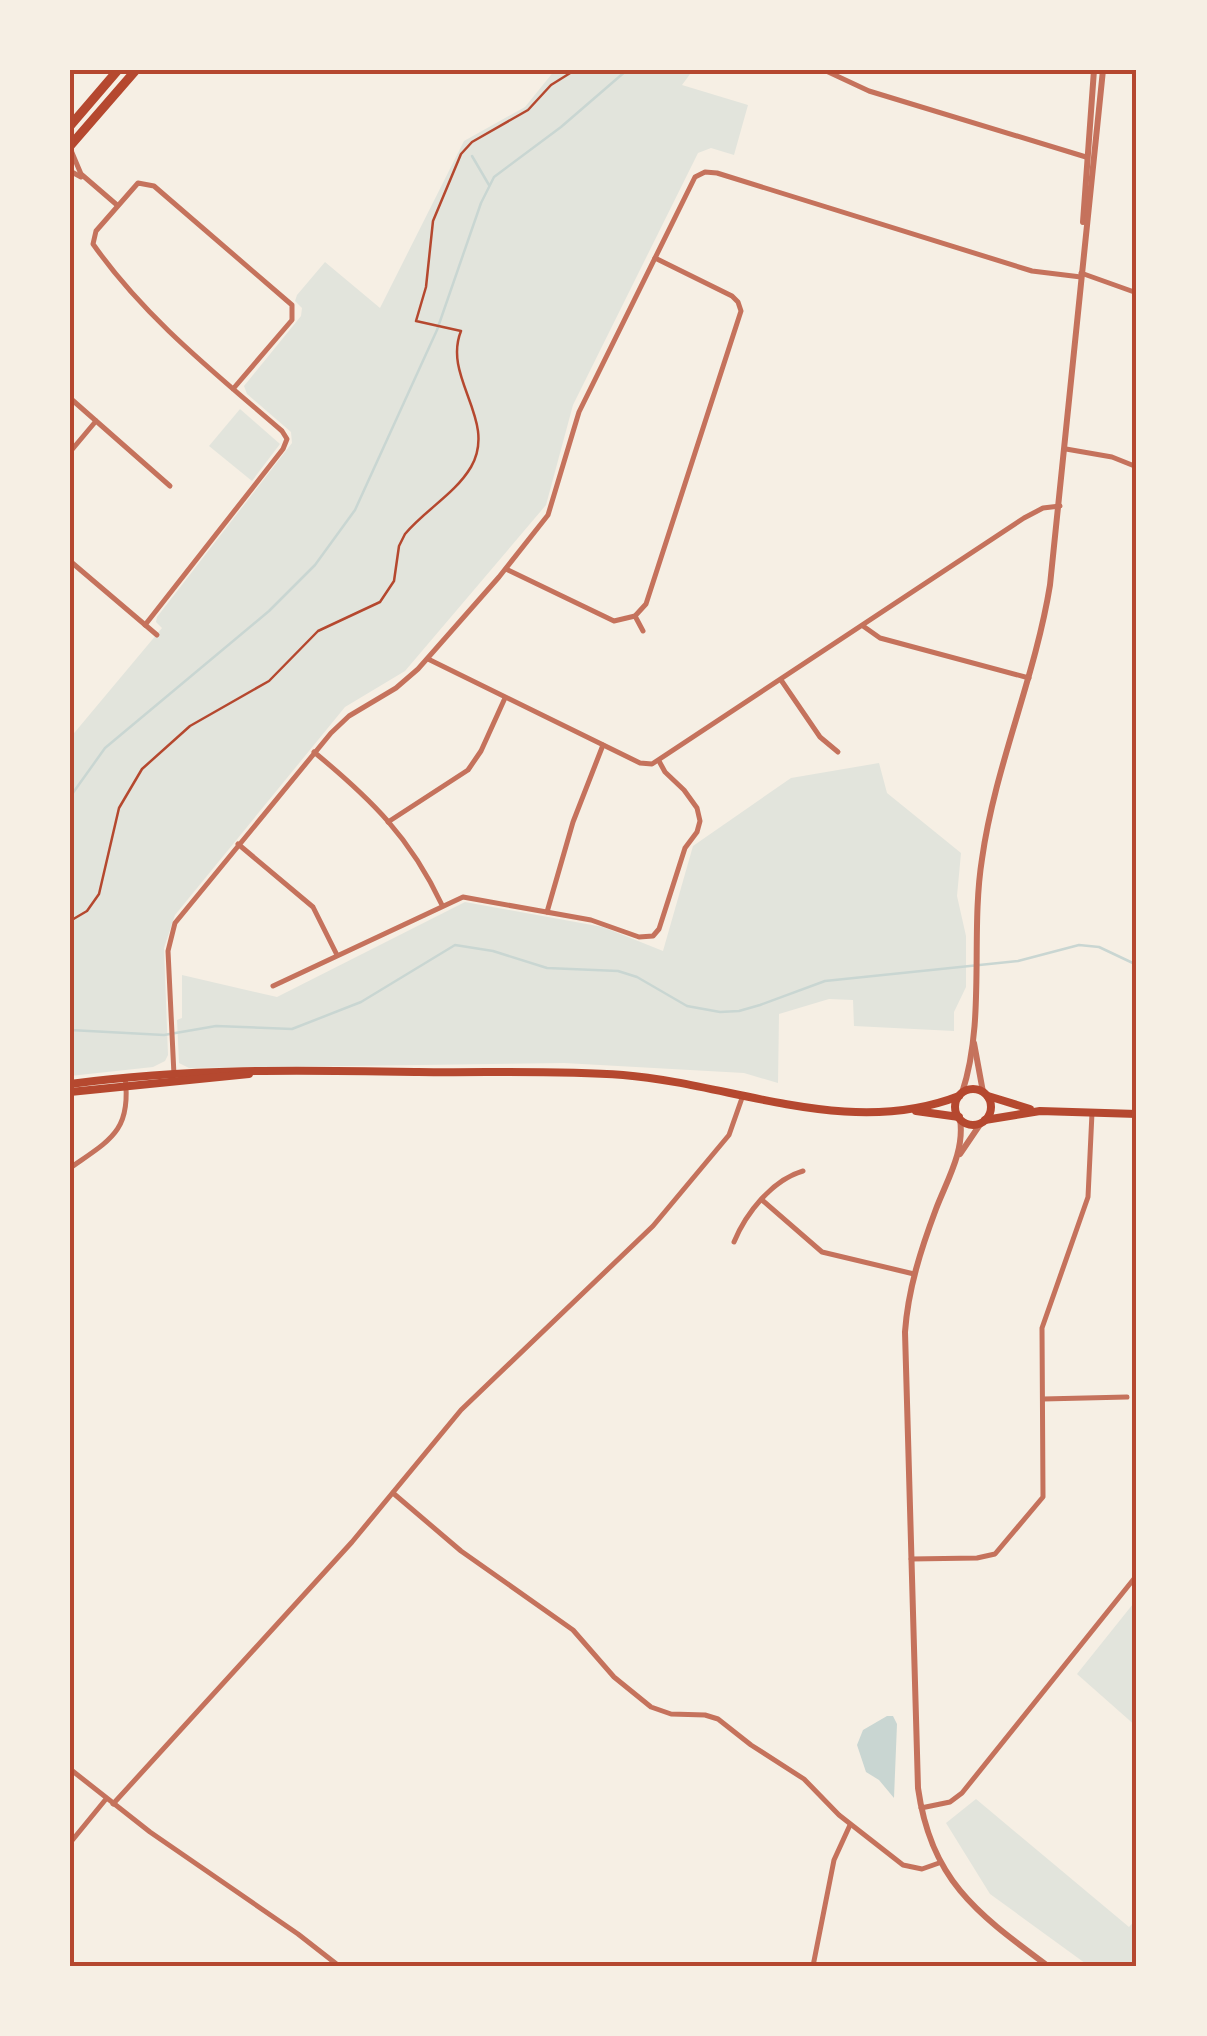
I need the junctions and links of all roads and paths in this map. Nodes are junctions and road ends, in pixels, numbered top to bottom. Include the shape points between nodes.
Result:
1 (118, 70) edge
2 (136, 70) edge
3 (575, 70) edge
4 (824, 70) edge
5 (1094, 70) edge
6 (1103, 70) edge
7 (108, 103) junction
8 (70, 126) edge
9 (70, 138) edge
10 (70, 147) edge
11 (1090, 158) junction
12 (70, 171) edge
13 (88, 181) junction
14 (117, 205) junction
15 (654, 258) junction
16 (1081, 275) junction
17 (1137, 293) edge
18 (233, 389) junction
19 (70, 398) edge
20 (96, 421) junction
21 (1066, 449) junction
22 (70, 452) edge
23 (1137, 466) edge
24 (170, 486) dead end
25 (1060, 506) junction
26 (70, 561) edge
27 (506, 569) junction
28 (636, 616) junction
29 (145, 625) junction
30 (863, 626) junction
31 (643, 631) dead end
32 (157, 635) dead end
33 (428, 659) junction
34 (1029, 678) junction
35 (780, 679) junction
36 (504, 698) junction
37 (603, 745) junction
38 (314, 752) junction
39 (838, 752) dead end
40 (659, 761) junction
41 (388, 822) junction
42 (238, 844) junction
43 (442, 906) junction
44 (547, 912) junction
45 (70, 922) edge
46 (337, 956) junction
47 (273, 986) dead end
48 (973, 1037) junction
49 (174, 1076) junction
50 (125, 1082) junction
51 (70, 1088) edge
52 (961, 1094) junction
53 (985, 1094) junction
54 (742, 1098) junction
55 (896, 1109) junction
56 (1040, 1111) junction
57 (1092, 1113) junction
58 (1137, 1114) edge
59 (959, 1118) junction
60 (983, 1122) junction
61 (957, 1159) junction
62 (70, 1168) edge
63 (803, 1171) dead end
64 (762, 1200) junction
65 (734, 1242) dead end
66 (914, 1274) junction
67 (1127, 1397) dead end
68 (1043, 1399) junction
69 (393, 1493) junction
70 (911, 1559) junction
71 (1137, 1575) edge
72 (70, 1769) edge
73 (106, 1798) junction
74 (113, 1804) junction
75 (921, 1808) junction
76 (850, 1824) junction
77 (70, 1843) edge
78 (939, 1864) junction
79 (339, 1966) edge
80 (814, 1966) edge
81 (1048, 1966) edge

1 - 8 highway
2 - 7 highway
3 - 45 path via 528,110 472,142 432,220 416,321 462,330 456,364 479,436 470,470 405,534 394,581 380,602 318,630 269,681 190,726 142,769 119,808 98,894
4 - 11 street via 869,91
5 - 11 street
6 - 11 street
7 - 9 highway
7 - 10 highway
10 - 13 street
11 - 16 street
12 - 13 street
13 - 14 street
14 - 18 street via 94,234 96,248 162,326
14 - 18 street via 138,183 150,184 292,306 292,320
15 - 16 street via 692,182 705,172 1032,270
15 - 27 street via 578,412 551,508
15 - 28 street via 732,296 740,311 648,600
16 - 17 street
16 - 21 street
18 - 29 street via 282,431 285,445
19 - 20 street
20 - 22 street
20 - 24 street
21 - 23 street
21 - 25 street
25 - 30 street via 1027,516
25 - 34 street
26 - 29 street
27 - 28 street via 608,619
27 - 33 street
28 - 31 street
29 - 32 street
30 - 34 street via 880,638
30 - 35 street
33 - 36 street
33 - 38 street via 349,716
34 - 48 street via 984,846
35 - 39 street
35 - 40 street
36 - 37 street
36 - 41 street via 468,770
37 - 40 street via 642,764
37 - 44 street
38 - 41 street
38 - 42 street
40 - 44 street via 697,808 700,822 658,932 644,938
41 - 43 street via 421,861
42 - 46 street via 313,907
42 - 49 street via 172,929
43 - 44 street via 468,897
43 - 46 street
46 - 47 street
48 - 52 street
48 - 53 street
49 - 50 main road
49 - 54 main road via 625,1076
50 - 51 main road
50 - 62 street via 125,1117 116,1133
52 - 53 main road
52 - 55 main road
52 - 59 main road
53 - 56 main road
53 - 60 main road via 991,1112
54 - 55 main road via 804,1108
54 - 69 street via 726,1140 653,1226 476,1394
55 - 59 main road
56 - 57 main road
56 - 60 main road
57 - 58 main road
57 - 68 street via 1088,1197 1042,1328
59 - 60 main road
59 - 61 street
60 - 61 street
61 - 66 street
63 - 64 street
64 - 65 street
64 - 66 street via 822,1252
66 - 70 street via 905,1348
67 - 68 street
68 - 70 street via 1042,1497 1001,1550 977,1558
69 - 74 street
69 - 76 street via 573,1630 609,1673 651,1706 718,1719 804,1779
70 - 75 street
71 - 75 street via 962,1793
72 - 73 street
73 - 74 street
73 - 77 street
74 - 79 street
75 - 78 street
76 - 78 street via 910,1868
76 - 80 street via 834,1860
78 - 81 street via 976,1911

